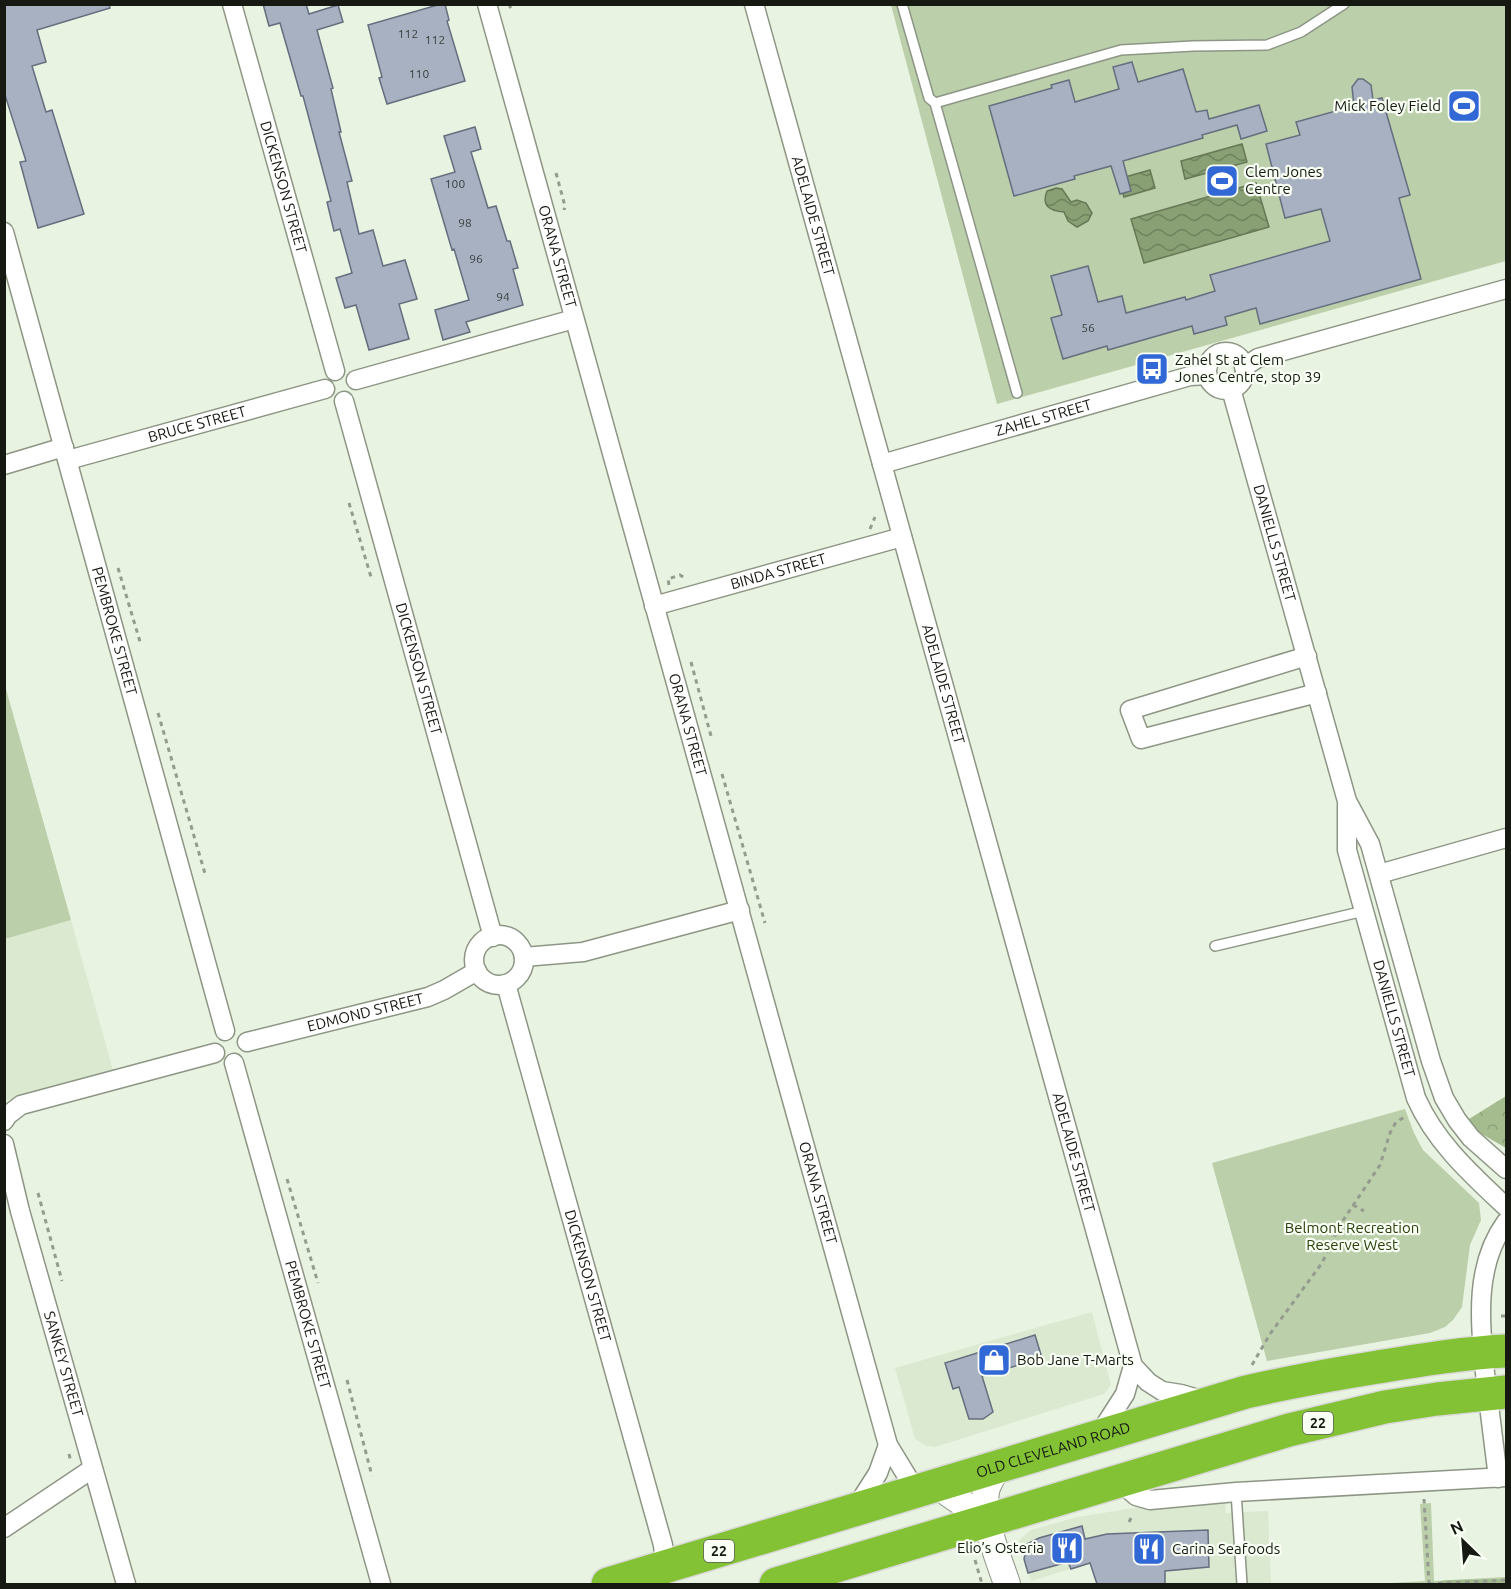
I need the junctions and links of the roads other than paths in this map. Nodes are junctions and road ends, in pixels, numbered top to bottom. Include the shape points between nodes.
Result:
1 (232, 4) edge
2 (487, 4) edge
3 (754, 4) edge
4 (902, 4) edge
5 (1344, 4) edge
6 (935, 103) junction
7 (4, 232) edge
8 (1506, 289) edge
9 (574, 319) junction
10 (1244, 366) junction
11 (335, 371) junction
12 (1207, 375) junction
13 (356, 380) junction
14 (325, 389) junction
15 (1231, 389) junction
16 (1017, 393) dead end
17 (344, 401) junction
18 (66, 454) junction
19 (882, 464) junction
20 (4, 465) edge
21 (902, 537) junction
22 (654, 606) junction
23 (1307, 656) junction
24 (1317, 693) junction
25 (1347, 801) junction
26 (1506, 838) edge
27 (1379, 874) junction
28 (740, 910) junction
29 (1364, 911) junction
30 (493, 937) junction
31 (1215, 946) dead end
32 (524, 957) junction
33 (477, 971) junction
34 (506, 984) junction
35 (225, 1031) junction
36 (247, 1042) junction
37 (215, 1053) junction
38 (234, 1063) junction
39 (6, 1118) edge
40 (4, 1144) edge
41 (1506, 1169) edge
42 (1506, 1207) edge
43 (20, 1211) junction
44 (4, 1222) edge
45 (1506, 1222) edge
46 (1495, 1352) edge
47 (1133, 1366) junction
48 (1497, 1393) edge
49 (1210, 1402) junction
50 (1097, 1436) junction
51 (888, 1445) junction
52 (998, 1466) junction
53 (92, 1469) junction
54 (1502, 1478) edge
55 (1119, 1481) junction
56 (927, 1488) junction
57 (1236, 1492) junction
58 (855, 1509) junction
59 (988, 1521) junction
60 (4, 1528) edge
61 (660, 1576) edge
62 (126, 1584) edge
63 (381, 1584) edge
64 (608, 1584) edge
65 (776, 1584) edge
66 (1007, 1584) edge
67 (1242, 1584) edge

1 - 11 street, DICKENSON STREET
2 - 9 street, ORANA STREET
3 - 19 street, ADELAIDE STREET
4 - 6 lane via 929,98
5 - 6 lane via 1301,33 1267,45 1122,50
6 - 16 lane
7 - 18 street, PEMBROKE STREET
8 - 10 street via 1258,358
9 - 13 street
9 - 22 street, ORANA STREET
10 - 12 street via 1234,353 1217,353 1207,367
10 - 15 street via 1244,376
11 - 13 street via 349,372
11 - 14 street via 326,379
12 - 15 street via 1212,384
12 - 19 street, ZAHEL STREET via 1190,376
13 - 17 street via 354,395
14 - 17 street via 330,398
14 - 18 street, BRUCE STREET
15 - 23 street, DANIELLS STREET
17 - 30 street, DICKENSON STREET
18 - 20 street, BRUCE STREET
18 - 35 street, PEMBROKE STREET
19 - 21 street, ADELAIDE STREET
21 - 22 street, BINDA STREET
21 - 47 street, ADELAIDE STREET
22 - 28 street, ORANA STREET
23 - 24 street, DANIELLS STREET
23 - 24 street via 1130,710 1141,739
24 - 25 street, DANIELLS STREET
25 - 27 street, DANIELLS STREET via 1370,844
25 - 29 street, DANIELLS STREET via 1347,850
26 - 27 street
27 - 41 street, DANIELLS STREET via 1444,1098 1471,1138
28 - 32 street via 583,952
28 - 51 street, ORANA STREET
29 - 31 lane
29 - 42 street, DANIELLS STREET via 1420,1109 1455,1158
30 - 32 street via 514,940
30 - 33 street via 475,953
32 - 34 street via 522,971
33 - 34 street via 485,981
33 - 36 street, EDMOND STREET via 428,997
34 - 61 street, DICKENSON STREET via 663,1545
35 - 36 street via 236,1030
35 - 37 street via 216,1038
36 - 38 street via 244,1058
37 - 38 street via 223,1062
37 - 39 street via 21,1105
38 - 63 street, PEMBROKE STREET
40 - 43 street, SANKEY STREET
43 - 44 street
43 - 53 street, SANKEY STREET
45 - 46 street via 1485,1268 1481,1296 1481,1328
46 - 48 street
46 - 49 highway, OLD CLEVELAND ROAD / 22 via 1309,1378
47 - 49 street via 1162,1391
47 - 50 street via 1125,1394
48 - 54 street
48 - 55 highway, 22 via 1437,1399 1339,1418
49 - 50 highway, OLD CLEVELAND ROAD / 22
50 - 52 highway, OLD CLEVELAND ROAD / 22
51 - 56 street, ORANA STREET
51 - 58 street via 878,1473
52 - 56 highway, OLD CLEVELAND ROAD / 22
52 - 59 street via 986,1490
53 - 60 street
53 - 62 street, SANKEY STREET
54 - 57 street
55 - 57 street via 1147,1500
55 - 59 highway, 22
56 - 58 highway, OLD CLEVELAND ROAD / 22
56 - 59 street via 972,1508
57 - 67 lane
58 - 61 highway, OLD CLEVELAND ROAD / 22
59 - 65 highway, 22
59 - 66 street
61 - 64 highway, OLD CLEVELAND ROAD / 22

